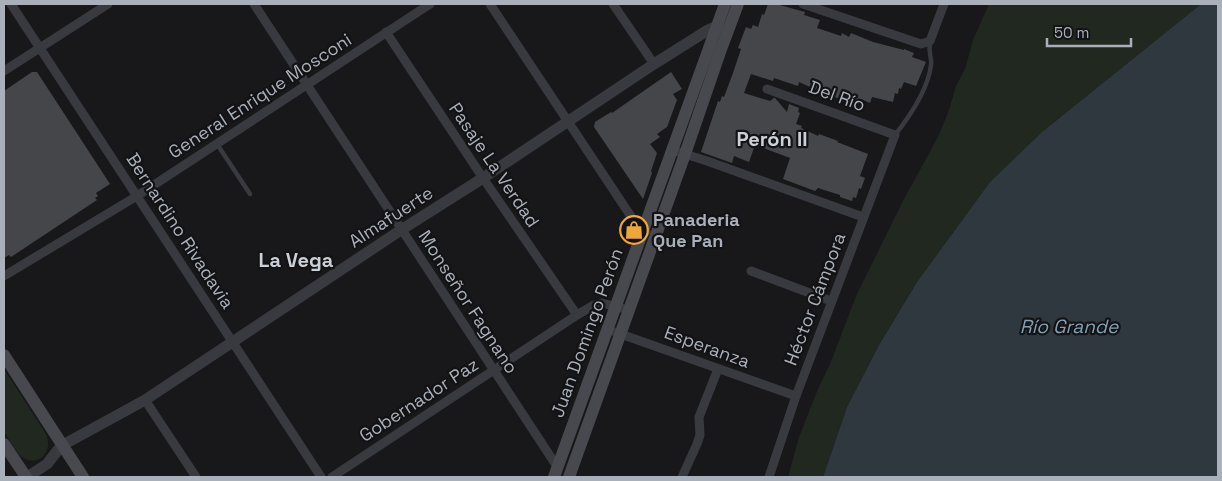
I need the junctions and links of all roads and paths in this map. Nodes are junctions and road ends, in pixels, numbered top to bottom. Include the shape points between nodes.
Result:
1 (11, 4) edge
2 (108, 4) edge
3 (430, 4) edge
4 (490, 4) edge
5 (612, 4) edge
6 (725, 4) edge
7 (738, 4) edge
8 (803, 4) edge
9 (944, 4) edge
10 (259, 5) edge
11 (722, 28) junction
12 (386, 32) junction
13 (930, 41) junction
14 (40, 48) junction
15 (654, 64) junction
16 (4, 71) edge
17 (306, 84) junction
18 (767, 89) dead end
19 (568, 121) junction
20 (895, 134) junction
21 (217, 144) junction
22 (672, 150) junction
23 (685, 154) junction
24 (483, 178) junction
25 (250, 194) dead end
26 (137, 196) junction
27 (864, 218) junction
28 (402, 230) junction
29 (642, 231) junction
30 (656, 236) junction
31 (751, 271) dead end
32 (4, 276) edge
33 (832, 301) junction
34 (616, 306) junction
35 (629, 310) junction
36 (577, 315) junction
37 (607, 330) junction
38 (620, 334) junction
39 (233, 342) junction
40 (4, 355) edge
41 (718, 369) junction
42 (494, 370) junction
43 (796, 396) junction
44 (145, 400) junction
45 (4, 444) edge
46 (61, 446) junction
47 (556, 472) edge
48 (26, 477) edge
49 (82, 477) edge
50 (196, 477) edge
51 (321, 477) edge
52 (332, 477) edge
53 (569, 477) edge
54 (682, 477) edge
55 (769, 477) edge

1 - 14 street, Bernardino Rivadavia
2 - 14 street
3 - 12 street, General Enrique Mosconi
4 - 19 street
5 - 15 street
6 - 11 main road, Juan Domingo Perón
7 - 11 main road, Juan Domingo Perón
8 - 13 street via 922,44
9 - 13 street
10 - 17 street, Monseñor Fagnano
11 - 15 street, Almafuerte via 708,30
11 - 22 main road, Juan Domingo Perón
11 - 23 main road, Juan Domingo Perón
12 - 17 street, General Enrique Mosconi
12 - 24 street, Pasaje La Verdad
13 - 20 lane via 932,63 925,84
14 - 16 street
14 - 26 street, Bernardino Rivadavia
15 - 19 street, Almafuerte
17 - 21 street, General Enrique Mosconi
17 - 28 street, Monseñor Fagnano
18 - 20 street, Del Río
19 - 24 street, Almafuerte
19 - 29 street
20 - 27 street, Héctor Cámpora
21 - 25 lane
21 - 26 street, General Enrique Mosconi
22 - 23 street
22 - 29 main road, Juan Domingo Perón
23 - 27 street
23 - 30 main road, Juan Domingo Perón
24 - 28 street, Almafuerte
24 - 36 street, Pasaje La Verdad
26 - 32 street, General Enrique Mosconi
26 - 39 street, Bernardino Rivadavia
27 - 33 street, Héctor Cámpora
28 - 39 street, Almafuerte
28 - 42 street, Monseñor Fagnano
29 - 30 street
29 - 34 main road, Juan Domingo Perón
30 - 35 main road, Juan Domingo Perón
31 - 33 street
33 - 43 street, Héctor Cámpora
34 - 35 street, Gobernador Paz
34 - 36 street, Gobernador Paz via 602,303
34 - 37 main road, Juan Domingo Perón
35 - 38 main road, Juan Domingo Perón
36 - 42 street, Gobernador Paz
37 - 38 street, Esperanza
37 - 47 main road, Juan Domingo Perón
38 - 41 street, Esperanza
38 - 53 main road, Juan Domingo Perón
39 - 44 street, Almafuerte
39 - 51 street, Bernardino Rivadavia
40 - 46 main road
41 - 43 street, Esperanza
41 - 54 street via 698,418 700,435 697,444
42 - 47 street, Monseñor Fagnano
42 - 52 street, Gobernador Paz
43 - 55 street, Héctor Cámpora
44 - 46 street, Almafuerte
44 - 50 street
45 - 48 main road
46 - 48 street, Almafuerte via 47,464
46 - 49 main road

